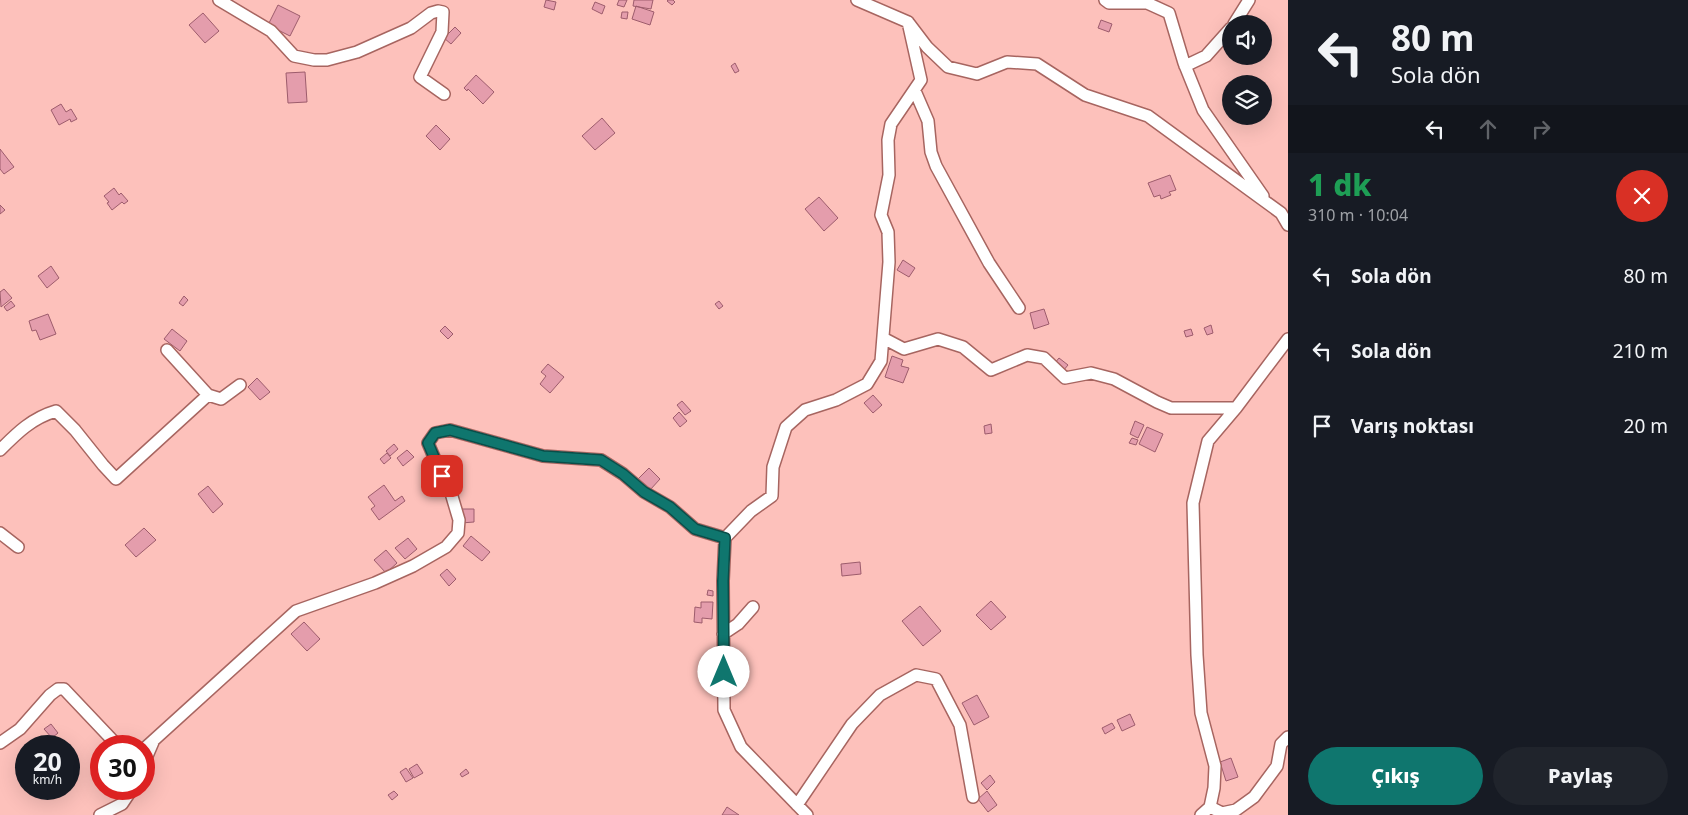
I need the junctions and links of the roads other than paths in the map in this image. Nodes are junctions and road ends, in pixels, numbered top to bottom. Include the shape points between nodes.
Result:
1 (219, 0) edge
2 (857, 0) edge
3 (1104, 0) edge
4 (1249, 0) edge
5 (1240, 15) edge
6 (908, 22) junction
7 (1222, 38) edge
8 (1185, 66) junction
9 (915, 91) junction
10 (444, 94) dead end
11 (1268, 204) junction
12 (1288, 225) edge
13 (1019, 308) dead end
14 (883, 338) junction
15 (1288, 339) edge
16 (167, 350) dead end
17 (240, 386) dead end
18 (208, 395) junction
19 (1236, 408) junction
20 (0, 450) edge
21 (0, 533) edge
22 (725, 538) junction
23 (18, 547) dead end
24 (753, 607) dead end
25 (723, 634) junction
26 (108, 735) edge
27 (1288, 737) edge
28 (155, 739) edge
29 (0, 743) edge
30 (973, 796) dead end
31 (125, 800) edge
32 (797, 804) junction
33 (1205, 811) edge
34 (100, 815) edge
35 (807, 815) edge

1 - 10 street via 271,31 294,56 314,60 357,52 411,28 430,12 443,12 442,32 420,77
2 - 6 street
3 - 8 street via 1109,3 1147,3 1169,13
4 - 5 street
6 - 9 street via 921,80
6 - 11 street via 948,67 977,74 1007,62 1037,64 1085,95 1148,116
7 - 8 street via 1206,56
8 - 11 street via 1204,110
9 - 13 street via 928,121 936,166 989,263
9 - 14 street via 890,124 889,175 881,215 888,232 889,262
11 - 12 street
14 - 19 street via 904,349 938,339 963,347 991,370 1026,356 1044,358 1065,378 1091,374 1114,379 1172,408
14 - 22 street via 881,361 868,384 836,400 805,410 786,427 774,467 772,496 751,511
15 - 19 street
16 - 18 street
17 - 18 street via 221,399
18 - 20 street via 116,478 56,412 41,416
19 - 33 street via 1208,441 1192,502 1201,713 1215,766 1214,788
21 - 23 street
22 - 25 street
22 - 28 street via 695,529 670,507 601,460 543,456 450,430 435,433 428,443 460,520 458,533 446,547 375,583 296,611
24 - 25 street via 738,624
25 - 32 street via 724,710 741,747
26 - 29 street via 64,689 58,689 20,729
27 - 33 street via 1282,744 1277,766 1254,797 1236,810 1222,813
30 - 32 street via 960,725 936,680 916,675 880,695 852,724
31 - 34 street
32 - 35 street

